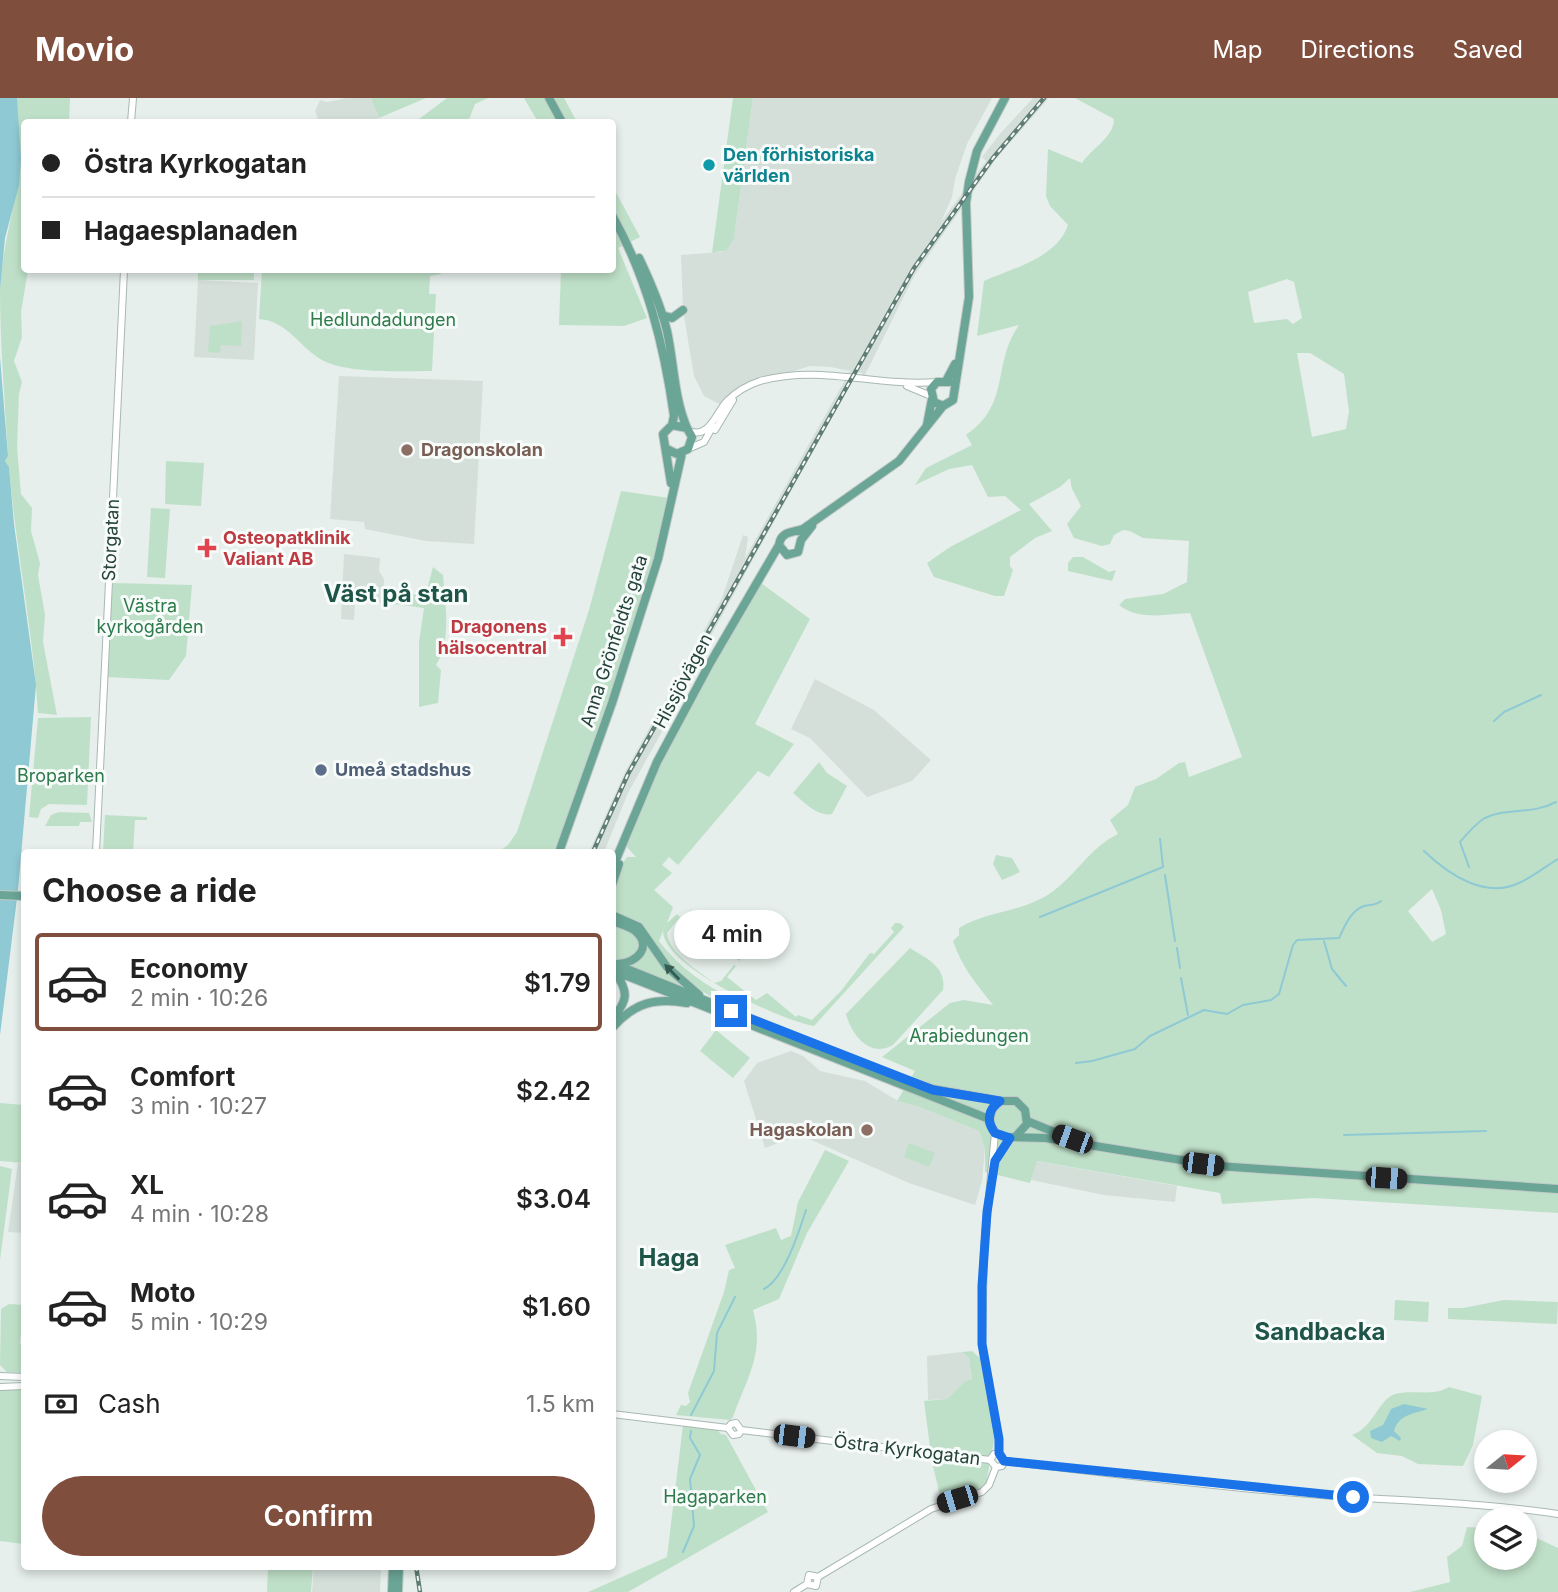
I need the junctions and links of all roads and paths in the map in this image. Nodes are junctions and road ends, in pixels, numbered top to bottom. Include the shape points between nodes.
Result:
1 (133, 98) edge
2 (549, 98) edge
3 (999, 98) edge
4 (1005, 98) edge
5 (131, 119) edge
6 (560, 119) edge
7 (984, 136) junction
8 (616, 222) edge
9 (622, 232) junction
10 (124, 273) edge
11 (683, 310) dead end
12 (662, 316) junction
13 (965, 323) junction
14 (942, 382) junction
15 (906, 385) junction
16 (955, 390) junction
17 (738, 393) junction
18 (931, 398) junction
19 (715, 402) dead end
20 (943, 406) junction
21 (721, 408) junction
22 (672, 425) junction
23 (688, 429) junction
24 (925, 432) junction
25 (708, 438) junction
26 (667, 449) junction
27 (685, 451) junction
28 (823, 513) junction
29 (668, 518) junction
30 (794, 533) junction
31 (802, 541) junction
32 (779, 545) junction
33 (788, 555) junction
34 (757, 580) junction
35 (586, 774) junction
36 (641, 798) junction
37 (96, 849) edge
38 (554, 849) edge
39 (560, 849) edge
40 (616, 859) edge
41 (616, 873) edge
42 (0, 895) edge
43 (21, 896) edge
44 (616, 921) edge
45 (616, 922) edge
46 (616, 966) edge
47 (616, 968) edge
48 (616, 972) edge
49 (707, 1004) junction
50 (616, 1014) edge
51 (616, 1024) edge
52 (1000, 1101) junction
53 (989, 1119) junction
54 (1027, 1121) junction
55 (995, 1133) junction
56 (1013, 1137) junction
57 (1091, 1145) junction
58 (995, 1161) junction
59 (1558, 1189) edge
60 (0, 1376) edge
61 (21, 1377) edge
62 (21, 1386) edge
63 (0, 1387) edge
64 (616, 1414) edge
65 (999, 1453) junction
66 (990, 1460) junction
67 (1004, 1461) junction
68 (996, 1467) junction
69 (1558, 1514) edge
70 (393, 1570) edge
71 (399, 1570) edge
72 (392, 1592) edge
73 (398, 1592) edge
74 (794, 1592) edge

1 - 5 street
2 - 6 main road
3 - 7 main road
4 - 7 main road
7 - 13 main road via 969,182 970,281
8 - 9 main road
9 - 12 main road via 649,279
9 - 22 main road via 659,330 673,404
10 - 37 street, Storgatan
11 - 12 main road via 672,318
12 - 23 main road
13 - 14 main road via 953,371
13 - 16 main road
14 - 15 street
14 - 16 main road
14 - 18 main road via 931,389
15 - 17 street via 806,373 763,380
15 - 18 street
16 - 20 main road via 953,400
17 - 21 street
17 - 25 street
18 - 20 main road
18 - 24 main road
19 - 21 street
20 - 24 main road
21 - 23 street via 705,430
21 - 25 street
22 - 23 main road
22 - 26 main road via 663,434
23 - 27 main road via 692,441
24 - 28 main road via 899,461
25 - 27 street
26 - 27 main road
26 - 29 main road via 671,480
27 - 29 main road
28 - 30 main road
28 - 31 main road
29 - 35 main road, Anna Grönfeldts gata
30 - 31 main road
30 - 32 main road via 786,532
31 - 33 main road via 798,552
32 - 33 main road
32 - 34 main road, Hissjövägen
33 - 34 main road, Hissjövägen via 768,566
34 - 36 main road, Hissjövägen
35 - 38 main road
35 - 39 main road
36 - 40 main road, Hissjövägen
36 - 41 main road, Hissjövägen
42 - 43 main road
49 -> 44 main road via 667,967 639,926
45 - 46 main road via 635,931 643,944 637,959
47 - 49 main road
48 - 50 main road via 627,995
49 - 51 main road via 651,1001 627,1012
49 - 52 main road via 933,1090
49 - 53 main road
52 - 53 main road
52 - 54 main road via 1018,1102
53 - 55 main road
54 - 56 main road
54 - 57 main road
55 - 56 main road
55 - 58 street
56 - 57 main road
56 - 58 street
57 - 59 main road via 1218,1166
58 - 65 street via 984,1249 982,1344
60 - 61 street
62 - 63 street
64 - 66 street, Östra Kyrkogatan via 728,1428 736,1423 741,1430
65 - 66 street, Östra Kyrkogatan
65 - 67 street, Östra Kyrkogatan
66 - 68 street, Östra Kyrkogatan
67 - 68 street, Östra Kyrkogatan
67 - 69 street, Östra Kyrkogatan via 1294,1493
68 - 74 street via 982,1492 931,1509 818,1577 810,1575 807,1584
70 - 72 main road
71 - 73 main road

